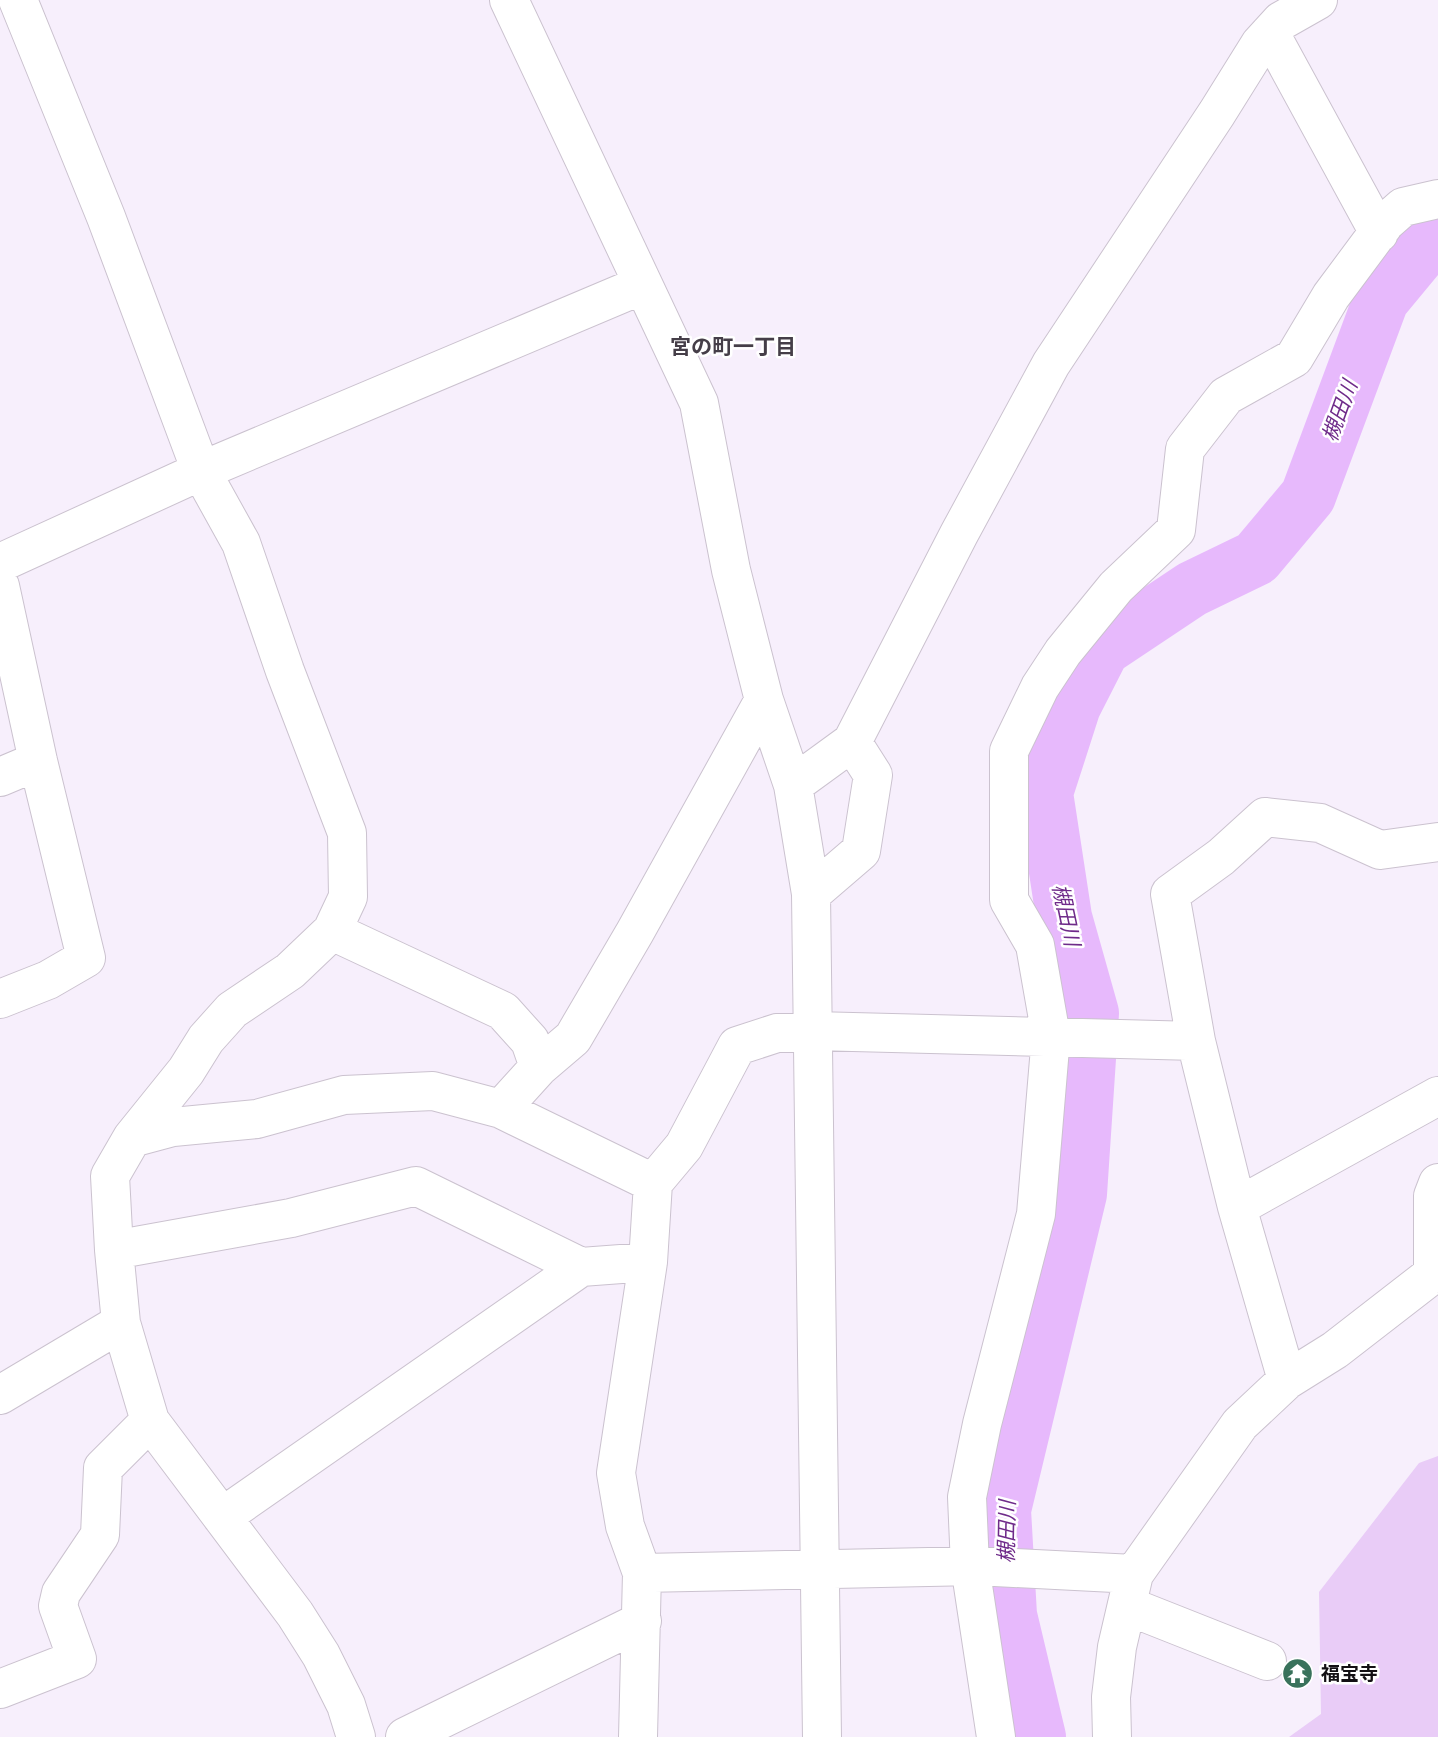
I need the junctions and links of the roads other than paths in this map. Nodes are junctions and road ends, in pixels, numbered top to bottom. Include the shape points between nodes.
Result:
1 (18, 0) edge
2 (509, 0) edge
3 (1318, 0) edge
4 (1274, 18) edge
5 (1438, 199) edge
6 (1379, 233) junction
7 (642, 285) junction
8 (201, 471) junction
9 (0, 563) edge
10 (0, 586) edge
11 (764, 700) junction
12 (852, 742) junction
13 (38, 761) junction
14 (0, 777) edge
15 (793, 785) junction
16 (1438, 842) edge
17 (811, 894) junction
18 (332, 931) junction
19 (0, 999) edge
20 (814, 1031) junction
21 (1078, 1037) junction
22 (1196, 1041) junction
23 (539, 1067) junction
24 (1438, 1096) edge
25 (501, 1109) junction
26 (132, 1138) junction
27 (653, 1183) junction
28 (1438, 1183) edge
29 (1237, 1207) junction
30 (114, 1250) junction
31 (648, 1262) junction
32 (581, 1267) junction
33 (1435, 1273) edge
34 (121, 1323) junction
35 (1287, 1380) junction
36 (0, 1395) edge
37 (150, 1421) junction
38 (222, 1517) junction
39 (973, 1566) junction
40 (820, 1570) junction
41 (642, 1573) junction
42 (1131, 1590) junction
43 (642, 1621) junction
44 (1267, 1661) dead end
45 (0, 1689) edge
46 (356, 1737) edge
47 (405, 1737) edge
48 (638, 1737) edge
49 (822, 1737) edge
50 (996, 1737) edge
51 (1112, 1737) edge

1 - 8 street
2 - 7 street
3 - 4 street
4 - 6 street
4 - 12 street via 1051,364
5 - 6 street via 1403,207
6 - 21 street via 1331,296 1294,358 1226,396 1185,449 1176,530 1116,587 1063,652 1009,751 1009,900
7 - 8 street
7 - 11 street via 699,403 731,570
8 - 9 street
8 - 18 street via 241,543 347,834 348,897
10 - 13 street
11 - 15 street
11 - 23 street via 573,1038
12 - 15 street
12 - 17 street via 873,775 861,851
13 - 14 street
13 - 19 street via 86,958 48,980
15 - 17 street
16 - 22 street via 1380,850 1320,823 1265,817 1170,894
17 - 20 street
18 - 23 street via 503,1011 530,1041
18 - 26 street via 290,971 232,1010
20 - 21 street
20 - 27 street via 777,1033 737,1046 684,1146
20 - 40 street
21 - 22 street
21 - 39 street via 967,1497
22 - 29 street
23 - 25 street
24 - 29 street
25 - 26 street via 433,1091 344,1095 257,1119 173,1127
25 - 27 street
26 - 30 street via 110,1176
27 - 31 street
28 - 33 street via 1433,1196
29 - 35 street
30 - 32 street via 291,1218 416,1186
30 - 34 street
31 - 32 street
31 - 41 street via 616,1473 625,1526
32 - 38 street
33 - 35 street via 1335,1350
34 - 36 street
34 - 37 street
35 - 42 street via 1240,1424
37 - 38 street
37 - 45 street via 103,1468 100,1535 61,1593 58,1606 77,1659
38 - 46 street via 321,1655
39 - 40 street
39 - 42 street via 1024,1567
39 - 50 street
40 - 41 street
40 - 49 street
41 - 43 street
42 - 44 street
42 - 51 street via 1117,1647
43 - 47 street
43 - 48 street

